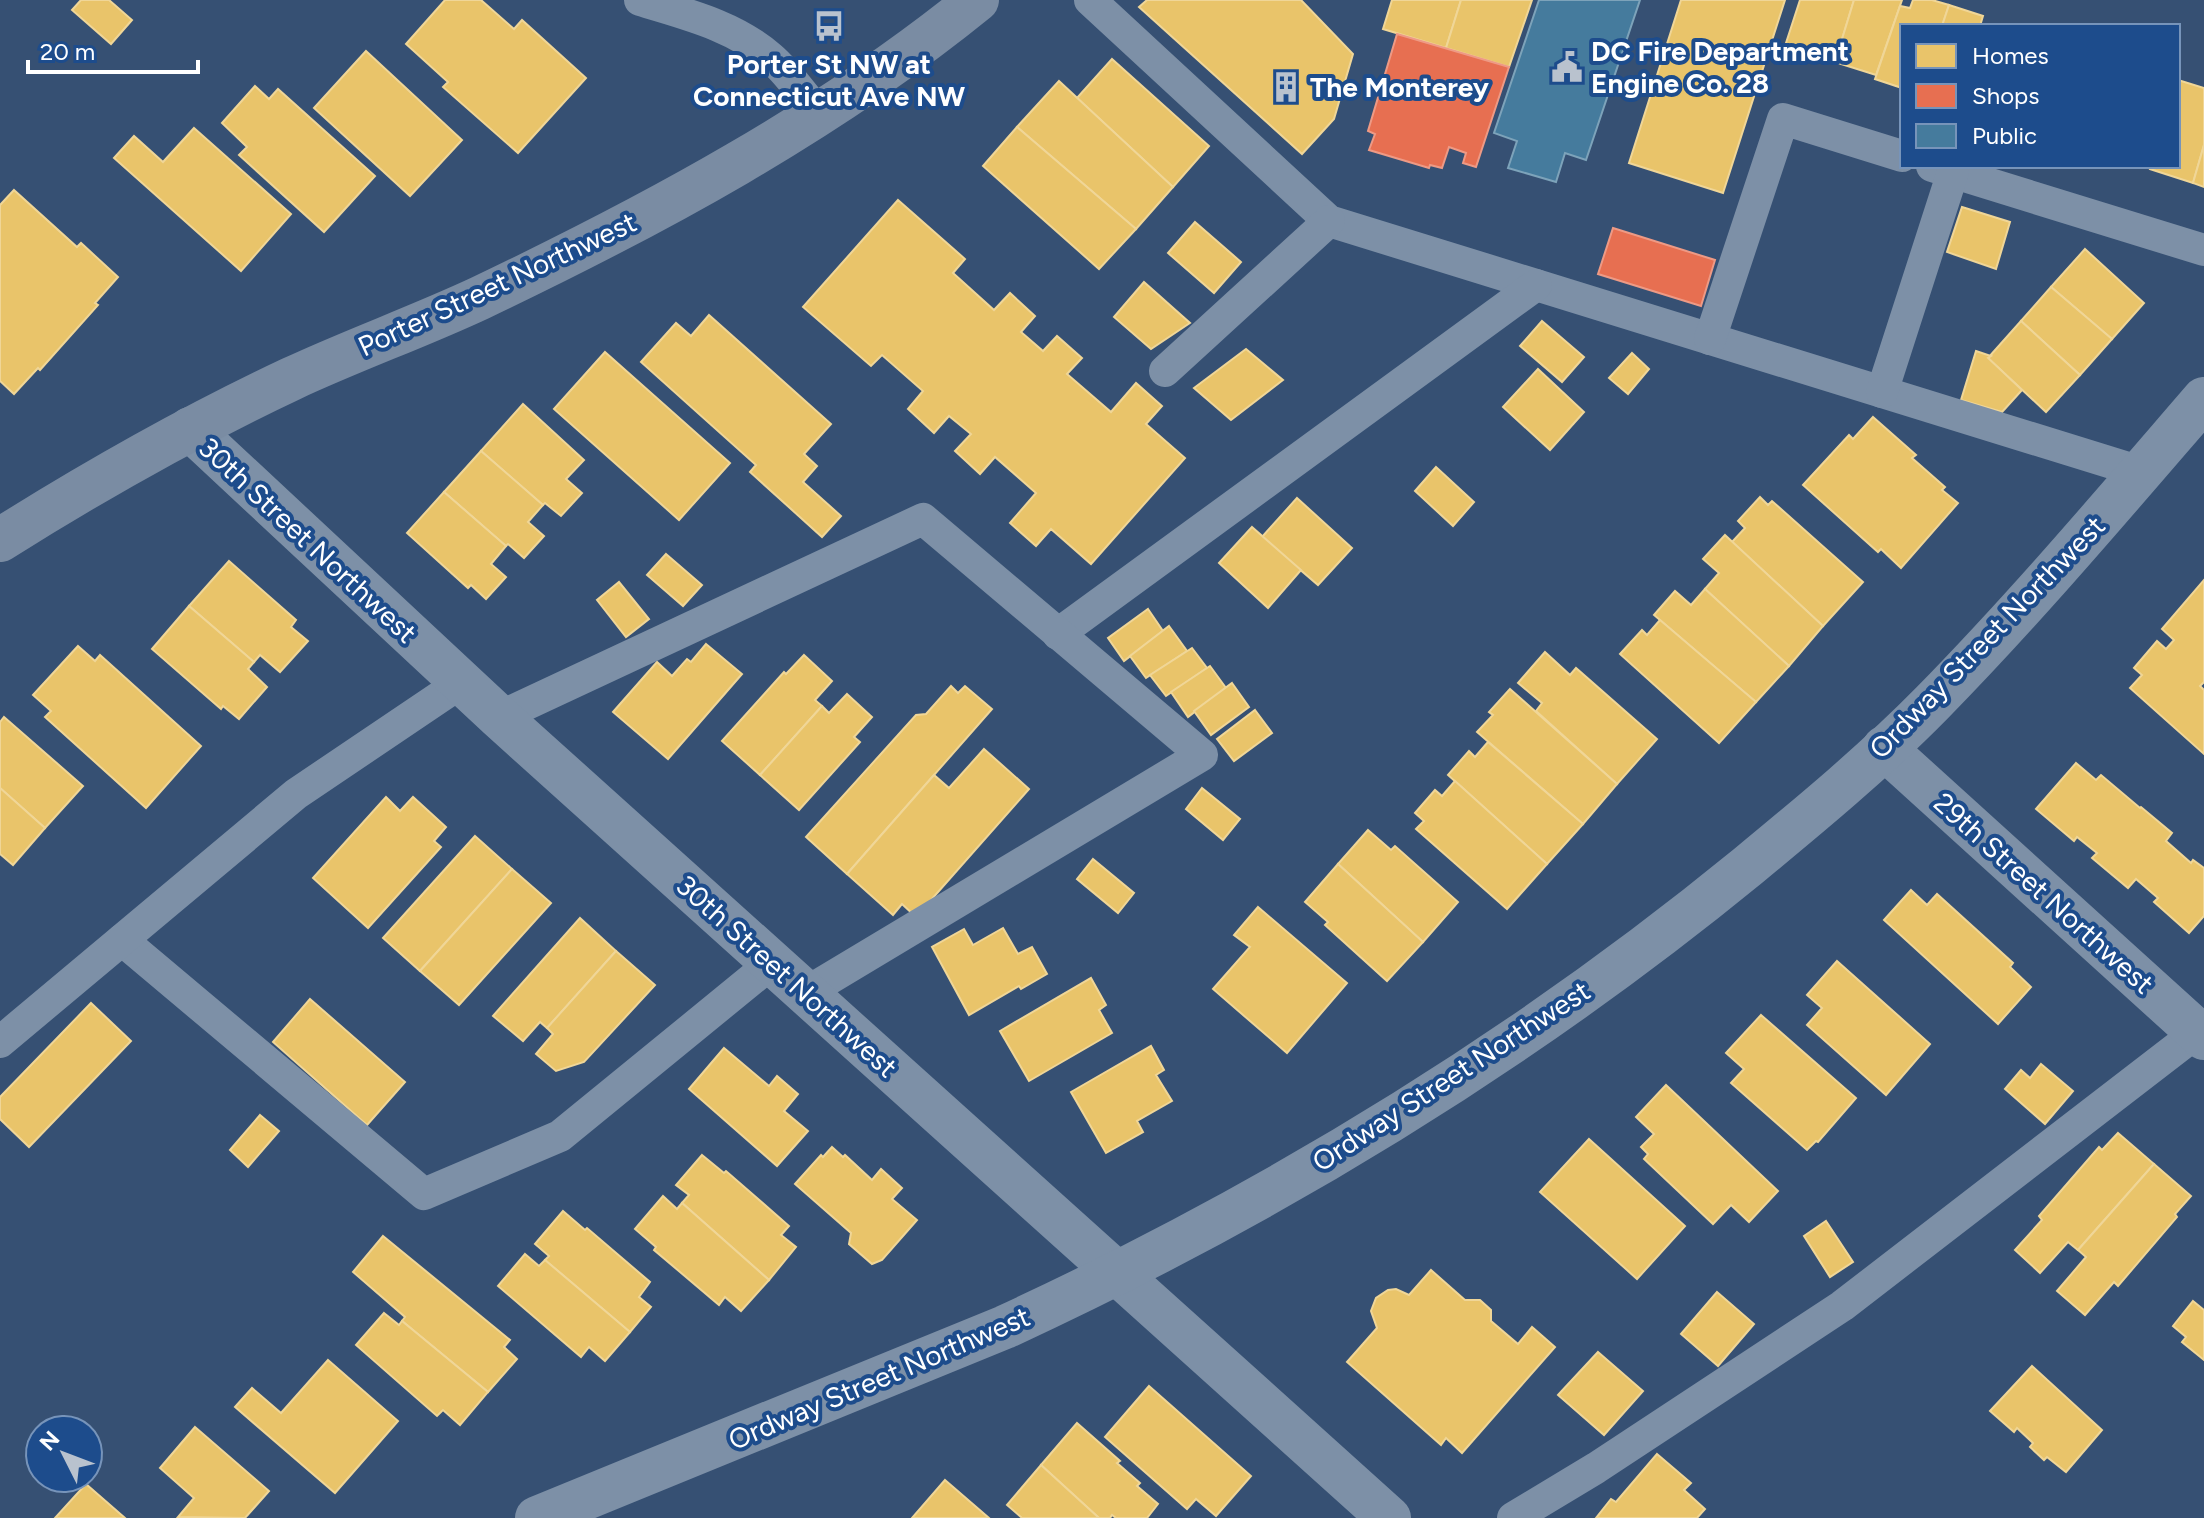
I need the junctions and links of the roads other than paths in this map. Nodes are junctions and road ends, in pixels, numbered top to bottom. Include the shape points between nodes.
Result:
1 (640, 0) edge
2 (977, 0) edge
3 (1090, 0) edge
4 (819, 114) junction
5 (1900, 155) edge
6 (1942, 169) edge
7 (1329, 221) junction
8 (2204, 250) edge
9 (1536, 285) junction
10 (1710, 339) junction
11 (1165, 371) dead end
12 (1882, 392) junction
13 (2204, 399) edge
14 (190, 429) junction
15 (2141, 472) junction
16 (0, 540) edge
17 (1058, 634) junction
18 (462, 682) junction
19 (499, 717) junction
20 (1884, 748) junction
21 (122, 940) junction
22 (773, 962) junction
23 (807, 992) junction
24 (2202, 1033) edge
25 (0, 1042) edge
26 (1116, 1274) junction
27 (537, 1518) edge
28 (1389, 1518) edge
29 (1513, 1518) edge

1 - 4 lane via 745,38 772,58
2 - 4 street, Porter Street Northwest
3 - 7 lane
4 - 14 street, Porter Street Northwest via 581,248
5 - 10 lane via 1783,119
6 - 8 lane
6 - 12 lane
7 - 9 lane
7 - 11 lane
9 - 10 lane
9 - 17 lane
10 - 12 lane
12 - 15 lane
13 - 15 street, Ordway Street Northwest
14 - 16 street, Porter Street Northwest
14 - 18 street, 30th Street Northwest
15 - 20 street, Ordway Street Northwest via 1951,682
17 - 19 lane via 923,519
17 - 23 lane via 1202,755
18 - 19 street, 30th Street Northwest
18 - 21 lane via 296,794
19 - 22 street, 30th Street Northwest
20 - 24 street, 29th Street Northwest
20 - 26 street, Ordway Street Northwest via 1702,904 1542,1021 1367,1134
21 - 22 lane via 424,1194 560,1136
21 - 25 lane
22 - 23 street, 30th Street Northwest
23 - 26 street, 30th Street Northwest
24 - 29 lane via 1842,1306
26 - 27 street, Ordway Street Northwest via 1005,1327
26 - 28 street, 30th Street Northwest

